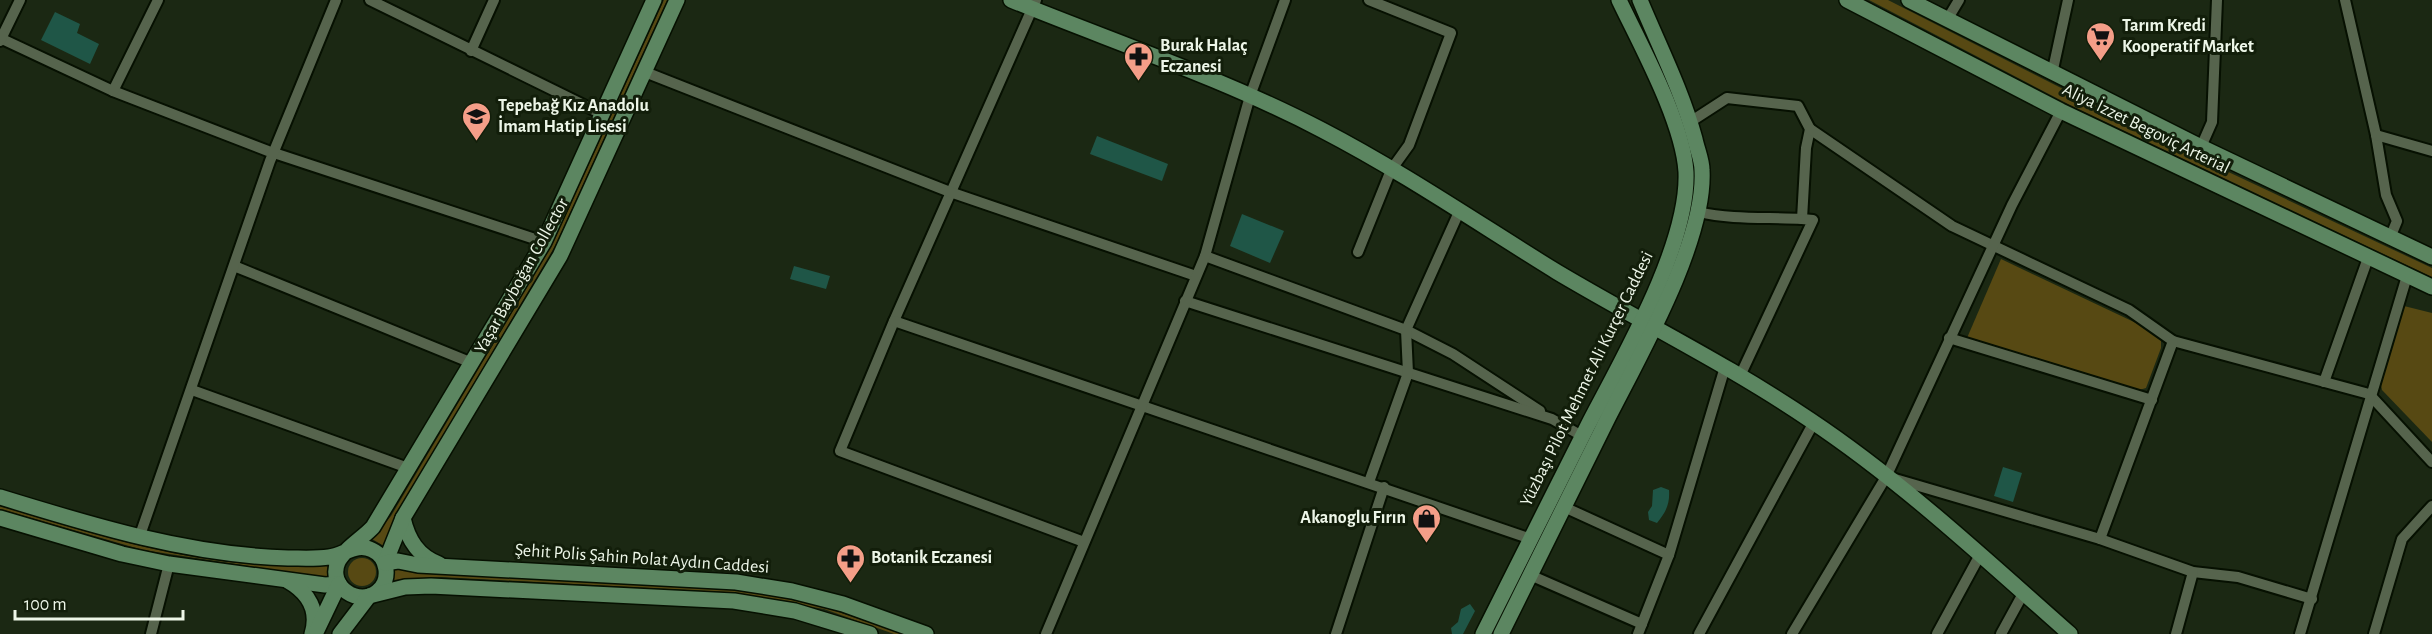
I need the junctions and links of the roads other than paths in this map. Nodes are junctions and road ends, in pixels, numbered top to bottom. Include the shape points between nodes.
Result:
1 (20, 0) edge
2 (158, 0) edge
3 (336, 0) edge
4 (370, 0) edge
5 (494, 0) edge
6 (654, 0) edge
7 (677, 0) edge
8 (1011, 0) edge
9 (1285, 0) edge
10 (1369, 0) edge
11 (1619, 0) edge
12 (1640, 0) edge
13 (1847, 0) edge
14 (1909, 0) edge
15 (1959, 0) edge
16 (2068, 0) edge
17 (2217, 0) edge
18 (2345, 0) edge
19 (1033, 4) edge
20 (1947, 20) junction
21 (0, 40) edge
22 (471, 51) junction
23 (645, 72) junction
24 (2052, 74) junction
25 (113, 91) junction
26 (1250, 96) junction
27 (2061, 111) junction
28 (602, 114) junction
29 (1690, 122) junction
30 (1810, 129) junction
31 (2376, 135) junction
32 (2201, 147) junction
33 (2432, 151) edge
34 (273, 153) junction
35 (1391, 170) junction
36 (951, 192) junction
37 (1460, 212) junction
38 (1699, 212) junction
39 (1802, 219) junction
40 (2390, 238) junction
41 (544, 242) junction
42 (1993, 245) junction
43 (1358, 252) dead end
44 (1204, 256) junction
45 (2432, 257) edge
46 (2368, 258) junction
47 (234, 266) junction
48 (1196, 276) junction
49 (2407, 276) junction
50 (2432, 287) edge
51 (1185, 301) junction
52 (894, 321) junction
53 (1647, 325) junction
54 (1407, 330) junction
55 (1949, 338) junction
56 (2173, 341) junction
57 (472, 363) junction
58 (1725, 367) junction
59 (1408, 373) junction
60 (1740, 376) junction
61 (2324, 382) junction
62 (192, 390) junction
63 (2369, 394) junction
64 (2151, 400) junction
65 (1141, 405) junction
66 (1552, 419) junction
67 (1814, 422) junction
68 (1582, 436) junction
69 (2432, 462) edge
70 (408, 468) junction
71 (1886, 477) junction
72 (1370, 482) junction
73 (1384, 487) junction
74 (0, 497) edge
75 (2432, 506) edge
76 (1564, 507) junction
77 (0, 518) edge
78 (403, 518) junction
79 (139, 538) junction
80 (1531, 539) junction
81 (2100, 539) junction
82 (1084, 542) junction
83 (350, 550) junction
84 (1981, 553) junction
85 (1669, 555) junction
86 (385, 563) junction
87 (169, 564) junction
88 (444, 566) junction
89 (2193, 572) junction
90 (1530, 575) junction
91 (283, 578) junction
92 (339, 584) junction
93 (2024, 592) junction
94 (369, 596) junction
95 (2312, 599) junction
96 (1640, 629) edge
97 (2063, 632) edge
98 (150, 634) edge
99 (314, 634) edge
100 (340, 634) edge
101 (870, 634) edge
102 (926, 634) edge
103 (1046, 634) edge
104 (1336, 634) edge
105 (1483, 634) edge
106 (1501, 634) edge
107 (1699, 634) edge
108 (1792, 634) edge
109 (1937, 634) edge
110 (2001, 634) edge
111 (2176, 634) edge
112 (2300, 634) edge
113 (2374, 634) edge

1 - 21 street
2 - 25 street
3 - 34 street
4 - 22 street
5 - 22 street
6 - 28 main road, Yaşar Bayboğan Collector
7 - 23 main road, Yaşar Bayboğan Collector
8 - 19 main road
9 - 26 street
10 - 35 street via 1451,33 1409,145
11 - 53 main road, Yüzbaşı Pilot Mehmet Ali Kurçer Caddesi via 1665,100 1686,171 1685,202 1677,234
12 - 29 main road, Yüzbaşı Pilot Mehmet Ali Kurçer Caddesi
13 - 27 main road, Aliya İzzet Begoviç Arterial
14 - 20 main road, Aliya İzzet Begoviç Arterial
15 - 20 street
16 - 24 street
17 - 32 street via 2212,122
18 - 31 street
19 - 26 main road
19 - 36 street
20 - 24 main road, Aliya İzzet Begoviç Arterial
21 - 25 street
22 - 28 street
23 - 36 street
23 - 78 main road, Yaşar Bayboğan Collector via 560,256
24 - 32 main road, Aliya İzzet Begoviç Arterial
25 - 34 street
26 - 35 main road via 1323,130
26 - 44 street
27 - 42 street
27 - 46 main road, Aliya İzzet Begoviç Arterial
28 - 41 main road, Yaşar Bayboğan Collector
29 - 30 street via 1727,99 1798,106
29 - 38 main road, Yüzbaşı Pilot Mehmet Ali Kurçer Caddesi via 1702,167
30 - 39 street
30 - 42 street via 1952,226
31 - 33 street
31 - 40 street via 2386,195 2397,221
32 - 40 main road, Aliya İzzet Begoviç Arterial
34 - 41 street
34 - 47 street
35 - 37 main road
35 - 43 street
36 - 48 street
36 - 52 street
37 - 53 main road
37 - 54 street
38 - 39 street via 1725,218
38 - 53 main road, Yüzbaşı Pilot Mehmet Ali Kurçer Caddesi via 1690,242
39 - 60 street via 1813,220
40 - 45 main road, Aliya İzzet Begoviç Arterial
41 - 57 main road, Yaşar Bayboğan Collector
42 - 55 street
42 - 56 street via 2129,310
44 - 48 street
44 - 54 street
46 - 49 main road, Aliya İzzet Begoviç Arterial
46 - 61 street
47 - 57 street
47 - 62 street
48 - 51 street
49 - 50 main road, Aliya İzzet Begoviç Arterial
49 - 63 street
51 - 59 street
51 - 65 street
52 - 65 street
52 - 82 street via 840,451
53 - 58 main road
53 - 68 main road, Yüzbaşı Pilot Mehmet Ali Kurçer Caddesi
53 - 76 main road, Yüzbaşı Pilot Mehmet Ali Kurçer Caddesi
54 - 59 street
54 - 66 street via 1453,354
55 - 64 street
55 - 71 street
56 - 61 street
56 - 64 street
57 - 70 main road, Yaşar Bayboğan Collector
58 - 60 main road
58 - 85 street
59 - 66 street
59 - 72 street
60 - 67 main road
61 - 63 street
62 - 70 street
62 - 79 street
63 - 69 street
63 - 95 street
64 - 81 street
65 - 72 street
65 - 82 street
66 - 68 street
67 - 71 main road
67 - 107 street
68 - 80 main road, Yüzbaşı Pilot Mehmet Ali Kurçer Caddesi
70 - 83 main road, Yaşar Bayboğan Collector via 373,527
71 - 81 street
71 - 84 main road
71 - 108 street
72 - 73 street
73 - 80 street
73 - 104 street
74 - 79 main road
75 - 113 street via 2402,539
76 - 85 street
76 - 90 main road, Yüzbaşı Pilot Mehmet Ali Kurçer Caddesi
77 - 87 main road
78 - 86 main road, Yaşar Bayboğan Collector
78 - 88 main road via 409,538 420,554
79 - 83 main road via 274,557 330,557
80 - 105 main road, Yüzbaşı Pilot Mehmet Ali Kurçer Caddesi
81 - 89 street
82 - 103 street
83 - 86 main road via 365,547
83 - 92 main road via 336,569
84 - 93 main road
84 - 109 street
85 - 96 street
86 - 88 main road, Şehit Polis Şahin Polat Aydın Caddesi
86 - 94 main road via 383,586
87 - 91 main road
87 - 98 street
88 - 102 main road, Şehit Polis Şahin Polat Aydın Caddesi via 736,582 843,604
89 - 95 street via 2238,577
89 - 111 street
90 - 96 street
90 - 106 main road, Yüzbaşı Pilot Mehmet Ali Kurçer Caddesi
91 - 92 main road
91 - 99 main road via 297,586 311,603 316,621
92 - 94 main road via 352,596
92 - 99 main road
93 - 97 main road
93 - 110 street
94 - 100 main road
94 - 101 main road, Şehit Polis Şahin Polat Aydın Caddesi via 405,586 449,586 734,601 795,611
95 - 112 street

